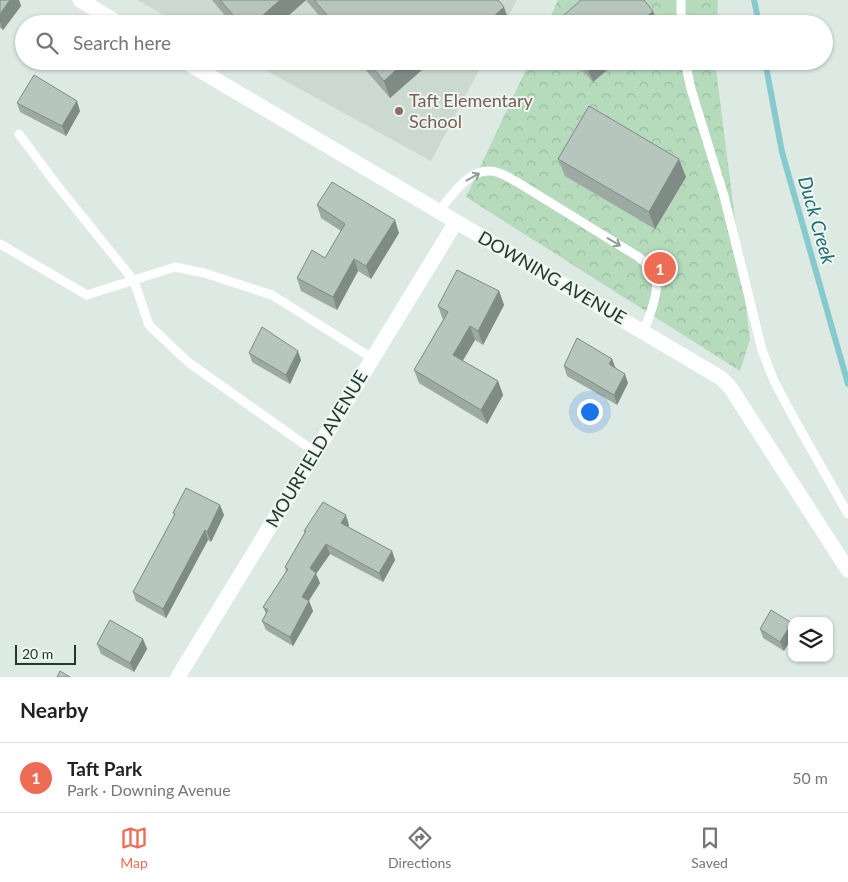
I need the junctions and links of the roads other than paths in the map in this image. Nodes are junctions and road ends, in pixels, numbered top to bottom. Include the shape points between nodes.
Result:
1 (80, 0) edge
2 (681, 0) edge
3 (105, 15) edge
4 (681, 15) edge
5 (199, 70) edge
6 (687, 70) edge
7 (19, 134) dead end
8 (439, 211) junction
9 (456, 222) junction
10 (0, 244) edge
11 (134, 281) junction
12 (644, 332) junction
13 (372, 358) junction
14 (315, 452) junction
15 (848, 514) edge
16 (848, 570) edge
17 (178, 677) edge

1 - 3 street
2 - 4 lane
5 - 8 street, DOWNING AVENUE
6 - 15 lane via 724,196 762,350 792,416
7 - 11 lane
8 - 9 street, DOWNING AVENUE
8 -> 12 lane via 461,184 486,170 516,182 648,265 654,273 657,290
9 - 12 street, DOWNING AVENUE
9 - 13 street, MOURFIELD AVENUE
10 - 11 lane via 87,295
11 - 13 lane via 175,267 204,273 272,295
11 - 14 lane via 149,325 188,362
12 - 16 street, DOWNING AVENUE via 721,378 730,387
13 - 14 street, MOURFIELD AVENUE
14 - 17 street, MOURFIELD AVENUE

